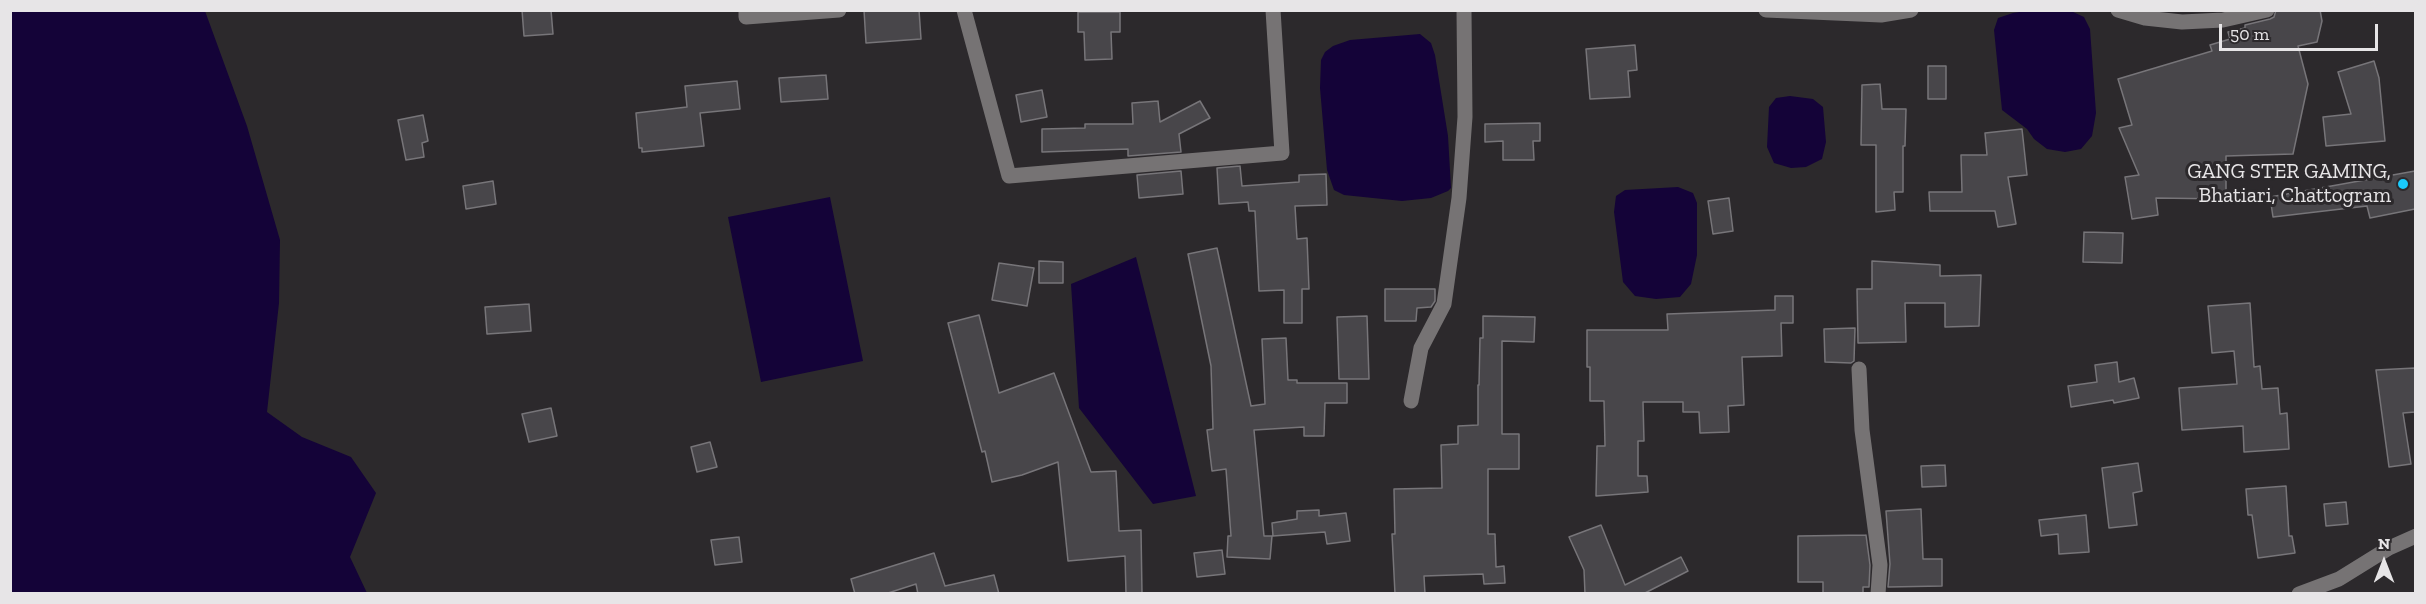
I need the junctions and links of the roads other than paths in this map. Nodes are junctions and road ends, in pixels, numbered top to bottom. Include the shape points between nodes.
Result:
1 (746, 10) edge
2 (839, 10) edge
3 (964, 10) edge
4 (1273, 10) edge
5 (1464, 10) edge
6 (1766, 10) edge
7 (1911, 10) edge
8 (2118, 10) edge
9 (2267, 10) edge
10 (1859, 369) dead end
11 (1411, 401) dead end
12 (2415, 536) edge
13 (1878, 594) edge
14 (2299, 594) edge

1 - 2 street via 746,17
3 - 4 street via 1009,176 1282,153
5 - 11 street via 1465,117 1459,198 1444,304 1421,348
6 - 7 street via 1881,15
8 - 9 street via 2182,22 2223,20
10 - 13 street via 1862,430 1880,565
12 - 14 street via 2339,579

